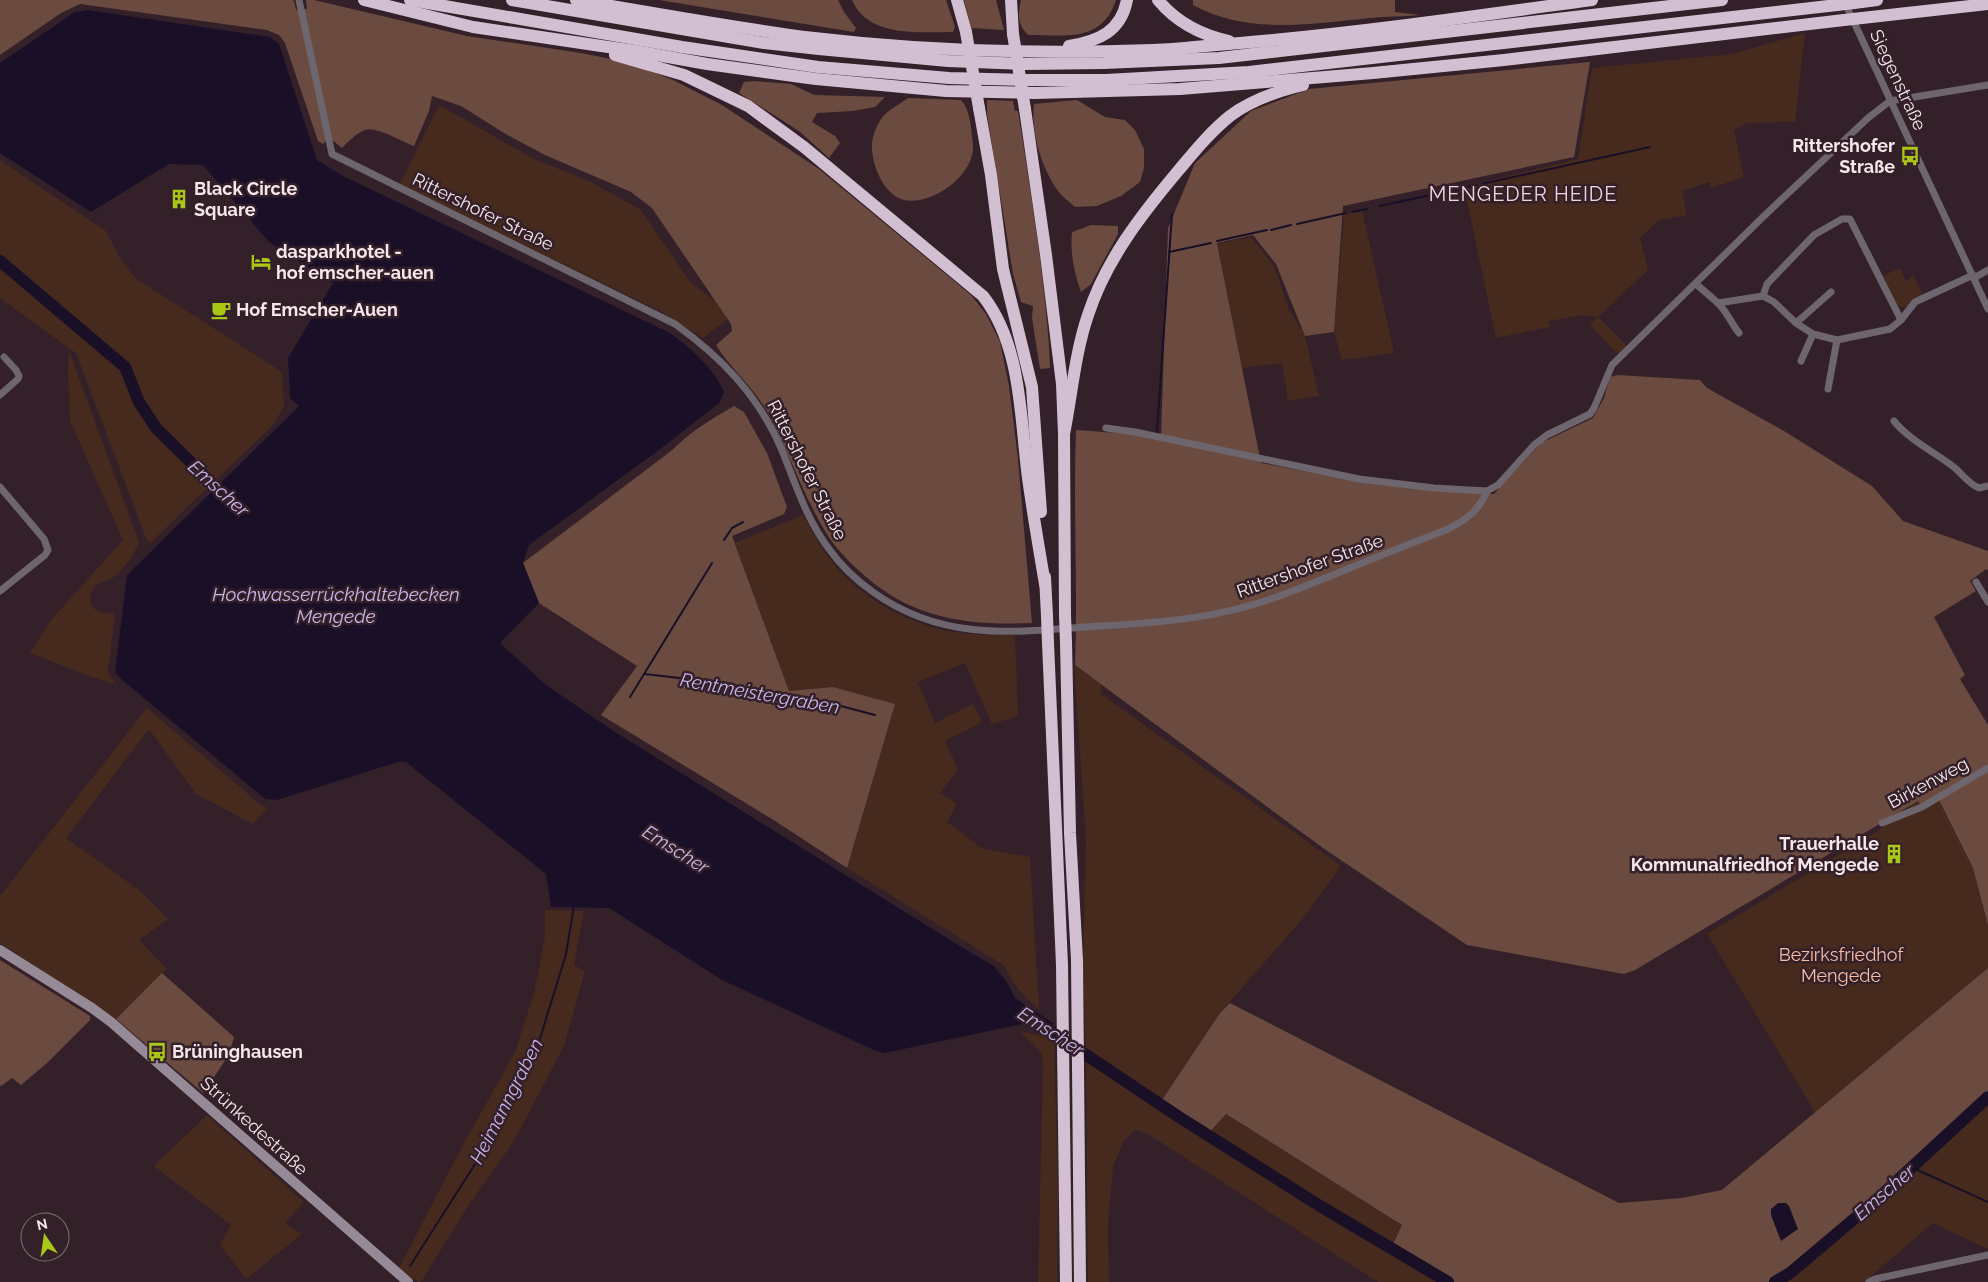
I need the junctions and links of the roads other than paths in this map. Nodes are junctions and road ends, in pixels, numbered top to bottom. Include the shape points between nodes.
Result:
1 (364, 0) edge
2 (410, 0) edge
3 (512, 0) edge
4 (576, 0) edge
5 (957, 0) edge
6 (1011, 0) edge
7 (1126, 0) edge
8 (1158, 0) edge
9 (1592, 0) edge
10 (1722, 0) edge
11 (1878, 0) edge
12 (300, 3) edge
13 (1845, 3) edge
14 (1988, 4) edge
15 (1239, 43) junction
16 (590, 46) junction
17 (1023, 50) junction
18 (1373, 73) junction
19 (1988, 85) edge
20 (1890, 101) junction
21 (1988, 270) edge
22 (1974, 277) junction
23 (1696, 284) junction
24 (1831, 292) dead end
25 (1763, 296) junction
26 (1718, 303) junction
27 (1988, 309) edge
28 (1901, 320) junction
29 (1796, 323) junction
30 (1739, 333) dead end
31 (1812, 334) junction
32 (1837, 340) junction
33 (4, 358) dead end
34 (1801, 361) dead end
35 (1828, 390) dead end
36 (0, 396) edge
37 (1894, 421) dead end
38 (1106, 428) dead end
39 (1064, 434) junction
40 (1988, 486) edge
41 (0, 487) edge
42 (1487, 491) junction
43 (1976, 582) dead end
44 (1045, 584) junction
45 (0, 591) edge
46 (1987, 598) edge
47 (1988, 768) edge
48 (1882, 823) dead end
49 (0, 950) edge
50 (1988, 1255) edge
51 (408, 1282) edge
52 (1066, 1282) edge
53 (1080, 1282) edge
54 (1869, 1282) edge

1 - 16 highway via 472,27
2 - 13 highway via 818,67 949,78 1027,80 1124,80 1249,72
3 - 10 highway via 819,49 948,61 1033,64 1238,56
4 - 17 highway via 815,38 936,48
5 - 44 highway, bridge via 979,108 1003,269 1032,387
6 - 39 highway, bridge via 1062,384
7 - 17 highway via 1121,18 1107,34 1083,44
8 - 15 highway via 1173,16 1194,29
9 - 15 highway via 1434,22
11 - 13 highway
12 - 42 street, Rittershofer Straße via 332,154 675,324 700,342 731,371 758,404 806,509 830,552 866,586 919,618 959,628 998,632 1173,621 1225,612 1274,598 1446,530 1472,515
13 - 20 street, Siegenstraße
14 - 18 highway, bridge
15 - 17 highway via 1189,49
16 - 18 highway via 806,77 946,91 1143,91
16 - 44 highway via 684,75 748,106 804,146 982,296 1004,331 1014,364
18 - 39 highway via 1318,81 1263,99 1232,115 1196,150 1137,221 1097,290 1081,338
19 - 20 street, Rittershofer Straße
20 - 22 street, Siegenstraße
20 - 23 street, Rittershofer Straße via 1764,216
21 - 22 street
22 - 27 street, Siegenstraße
22 - 28 street via 1915,302
23 - 26 street
23 - 42 street, Rittershofer Straße via 1612,365 1590,414 1547,434 1498,485
24 - 29 street
25 - 26 street
25 - 28 street via 1766,284 1814,235 1842,219 1850,219
25 - 29 street
26 - 30 street
28 - 32 street via 1890,329
29 - 31 street
31 - 32 street
31 - 34 street
32 - 35 street
33 - 36 street via 19,376
37 - 40 street via 1901,430 1950,464 1974,486
38 - 42 street via 1359,479
39 - 53 highway, bridge via 1070,833 1077,960
41 - 45 street via 44,539 48,550 46,555
43 - 46 street
44 - 52 highway, bridge via 1062,997
47 - 48 street, Birkenweg via 1922,807
49 - 51 main road, Strünkedestraße via 111,1022
50 - 54 street

